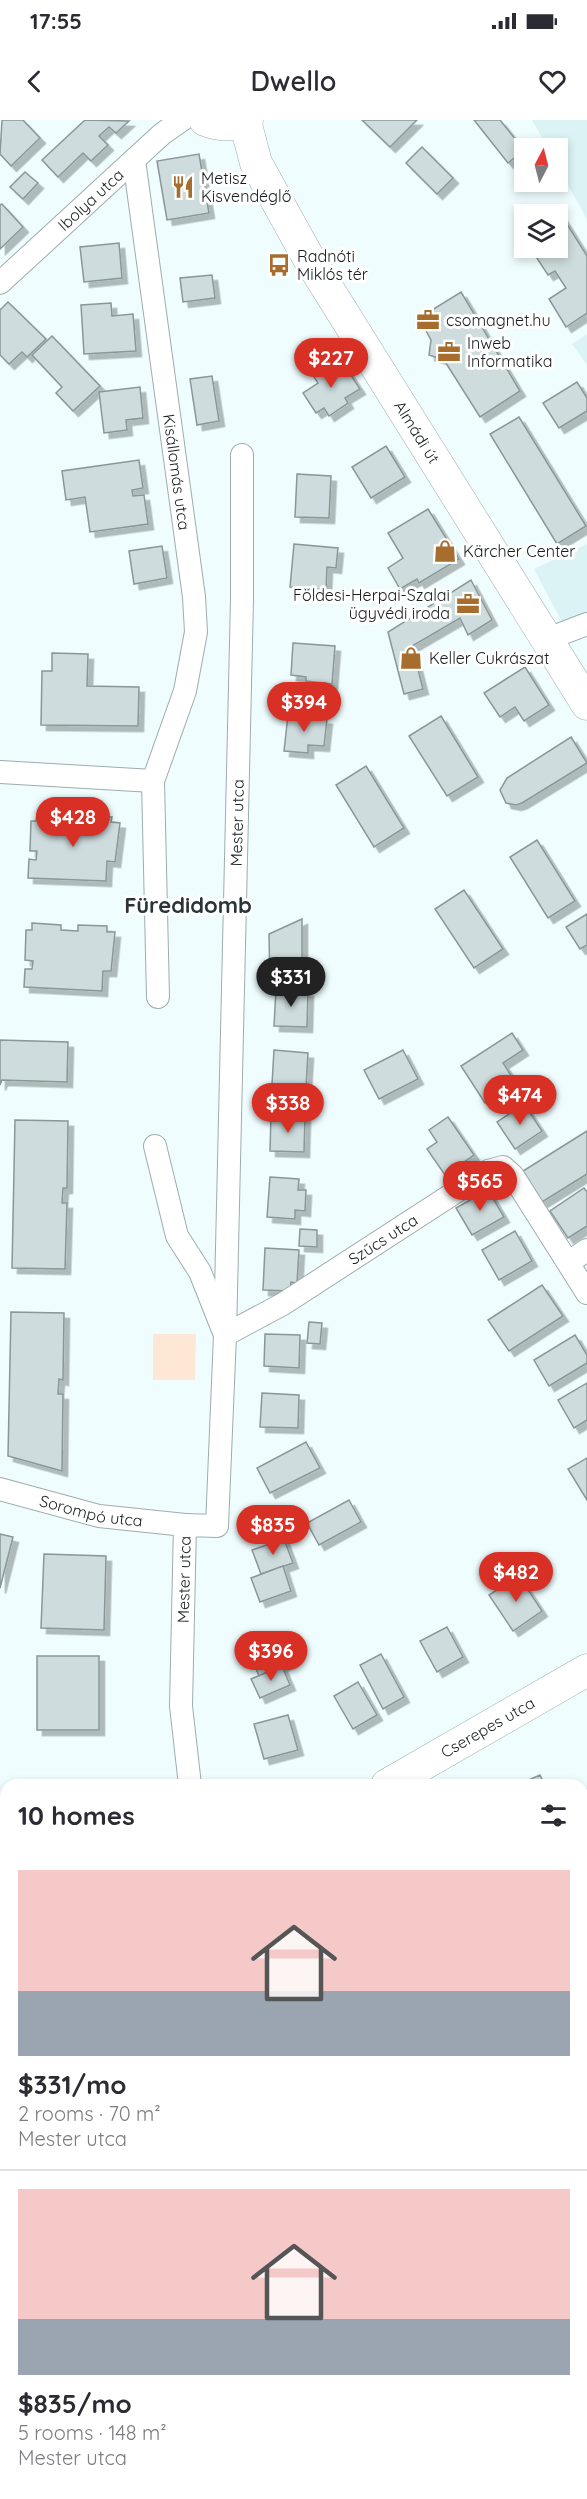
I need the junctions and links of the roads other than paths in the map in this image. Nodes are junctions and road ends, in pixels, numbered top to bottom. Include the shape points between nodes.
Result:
1 (182, 120) edge
2 (205, 120) edge
3 (246, 121) edge
4 (134, 160) junction
5 (0, 283) edge
6 (242, 455) dead end
7 (587, 624) edge
8 (545, 640) junction
9 (587, 704) edge
10 (0, 772) edge
11 (153, 781) junction
12 (158, 997) dead end
13 (155, 1146) dead end
14 (578, 1256) edge
15 (587, 1293) edge
16 (225, 1335) junction
17 (0, 1489) edge
18 (185, 1525) junction
19 (587, 1670) edge
20 (189, 1779) edge
21 (397, 1779) edge

1 - 4 street, Ibolya utca
2 - 3 street via 219,125
3 - 8 street, Almádi út via 256,163 308,257
4 - 5 street, Ibolya utca
4 - 11 street, Kisállomás utca via 196,632 185,691
6 - 16 street, Mester utca
7 - 8 street
8 - 9 street, Almádi út
10 - 11 street
11 - 12 street
13 - 16 street, Mester utca via 177,1236 200,1272
14 - 15 street, Szűcs utca
14 - 16 street, Szűcs utca via 503,1167 488,1172 283,1304
16 - 18 street, Mester utca via 217,1526
17 - 18 street, Sorompó utca via 99,1516
18 - 20 street, Mester utca via 181,1706
19 - 21 street, Cserepes utca

